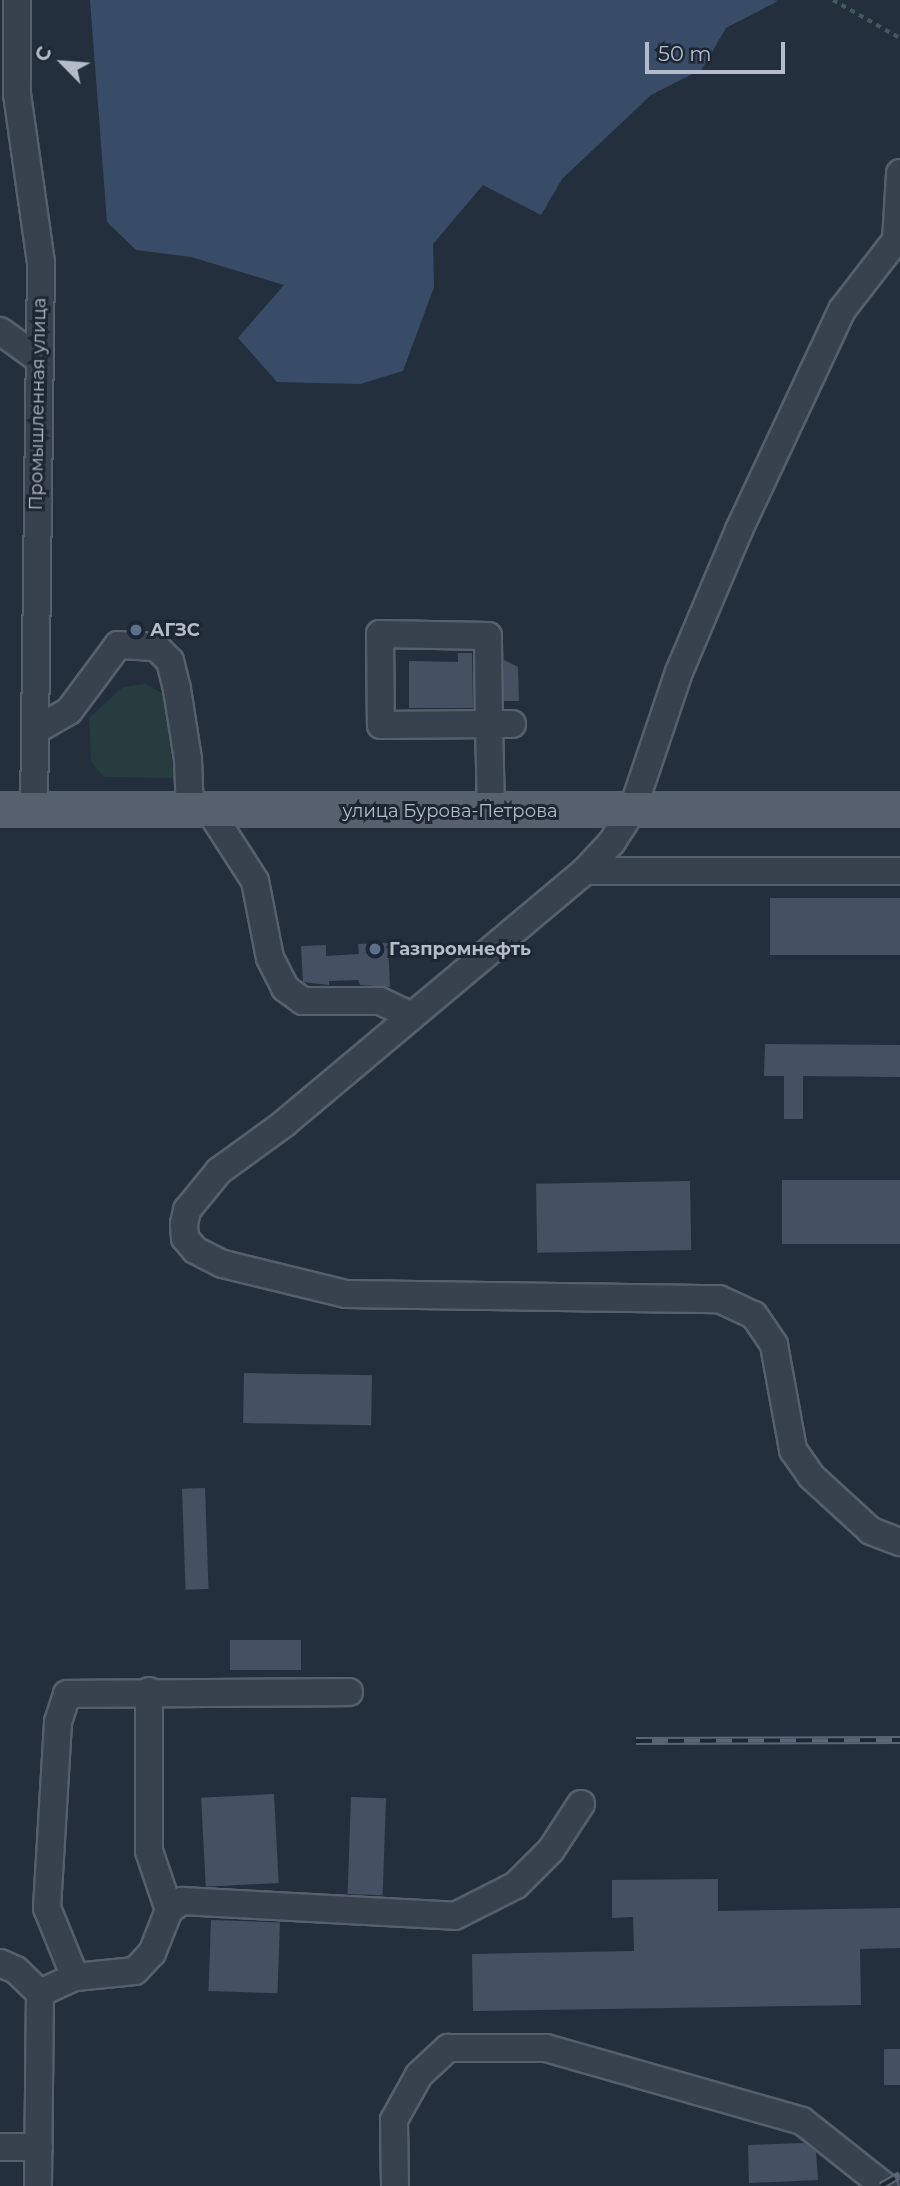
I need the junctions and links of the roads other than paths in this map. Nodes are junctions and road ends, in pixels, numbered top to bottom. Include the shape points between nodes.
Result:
1 (17, 0) edge
2 (900, 173) edge
3 (898, 238) edge
4 (0, 331) edge
5 (36, 357) junction
6 (501, 724) junction
7 (36, 730) junction
8 (34, 809) junction
9 (900, 809) edge
10 (0, 810) edge
11 (200, 811) junction
12 (491, 811) junction
13 (646, 811) junction
14 (585, 871) junction
15 (900, 871) edge
16 (410, 1015) junction
17 (900, 1542) edge
18 (149, 1691) junction
19 (349, 1692) dead end
20 (581, 1804) dead end
21 (169, 1910) junction
22 (0, 1963) edge
23 (75, 1977) junction
24 (40, 1993) junction
25 (0, 2147) edge
26 (39, 2147) junction
27 (38, 2186) edge
28 (395, 2186) edge
29 (884, 2186) edge

1 - 5 street, Промышленная улица via 17,94 41,263
2 - 3 street
3 - 13 street via 842,310 739,530 679,672
4 - 5 street
5 - 7 street, Промышленная улица
6 - 6 street via 488,636 380,634 381,725
6 - 12 street
7 - 8 street, Промышленная улица
7 - 11 street via 69,711 118,645 156,647 170,661
8 - 10 main road, улица Бурова-Петрова
8 - 11 main road, улица Бурова-Петрова
9 - 13 main road, улица Бурова-Петрова
11 - 12 main road, улица Бурова-Петрова
11 - 16 street via 255,881 270,958 285,988 303,1001 380,1001
12 - 13 main road, улица Бурова-Петрова
13 - 14 street
14 - 15 street
14 - 16 street
16 - 17 street via 285,1124 219,1171 187,1210 185,1238 195,1250 223,1264 346,1294 719,1299 754,1315 774,1345 793,1450 811,1476 871,1531
18 - 19 street
18 - 21 street via 149,1851
18 - 23 street via 67,1694 58,1722 47,1908
20 - 21 street via 551,1850 516,1885 455,1916 183,1901
21 - 23 street via 152,1953 135,1970
22 - 24 street via 16,1970
23 - 24 street
24 - 26 street
25 - 26 street
26 - 27 street
28 - 29 street via 394,2120 419,2075 448,2048 546,2048 802,2121

